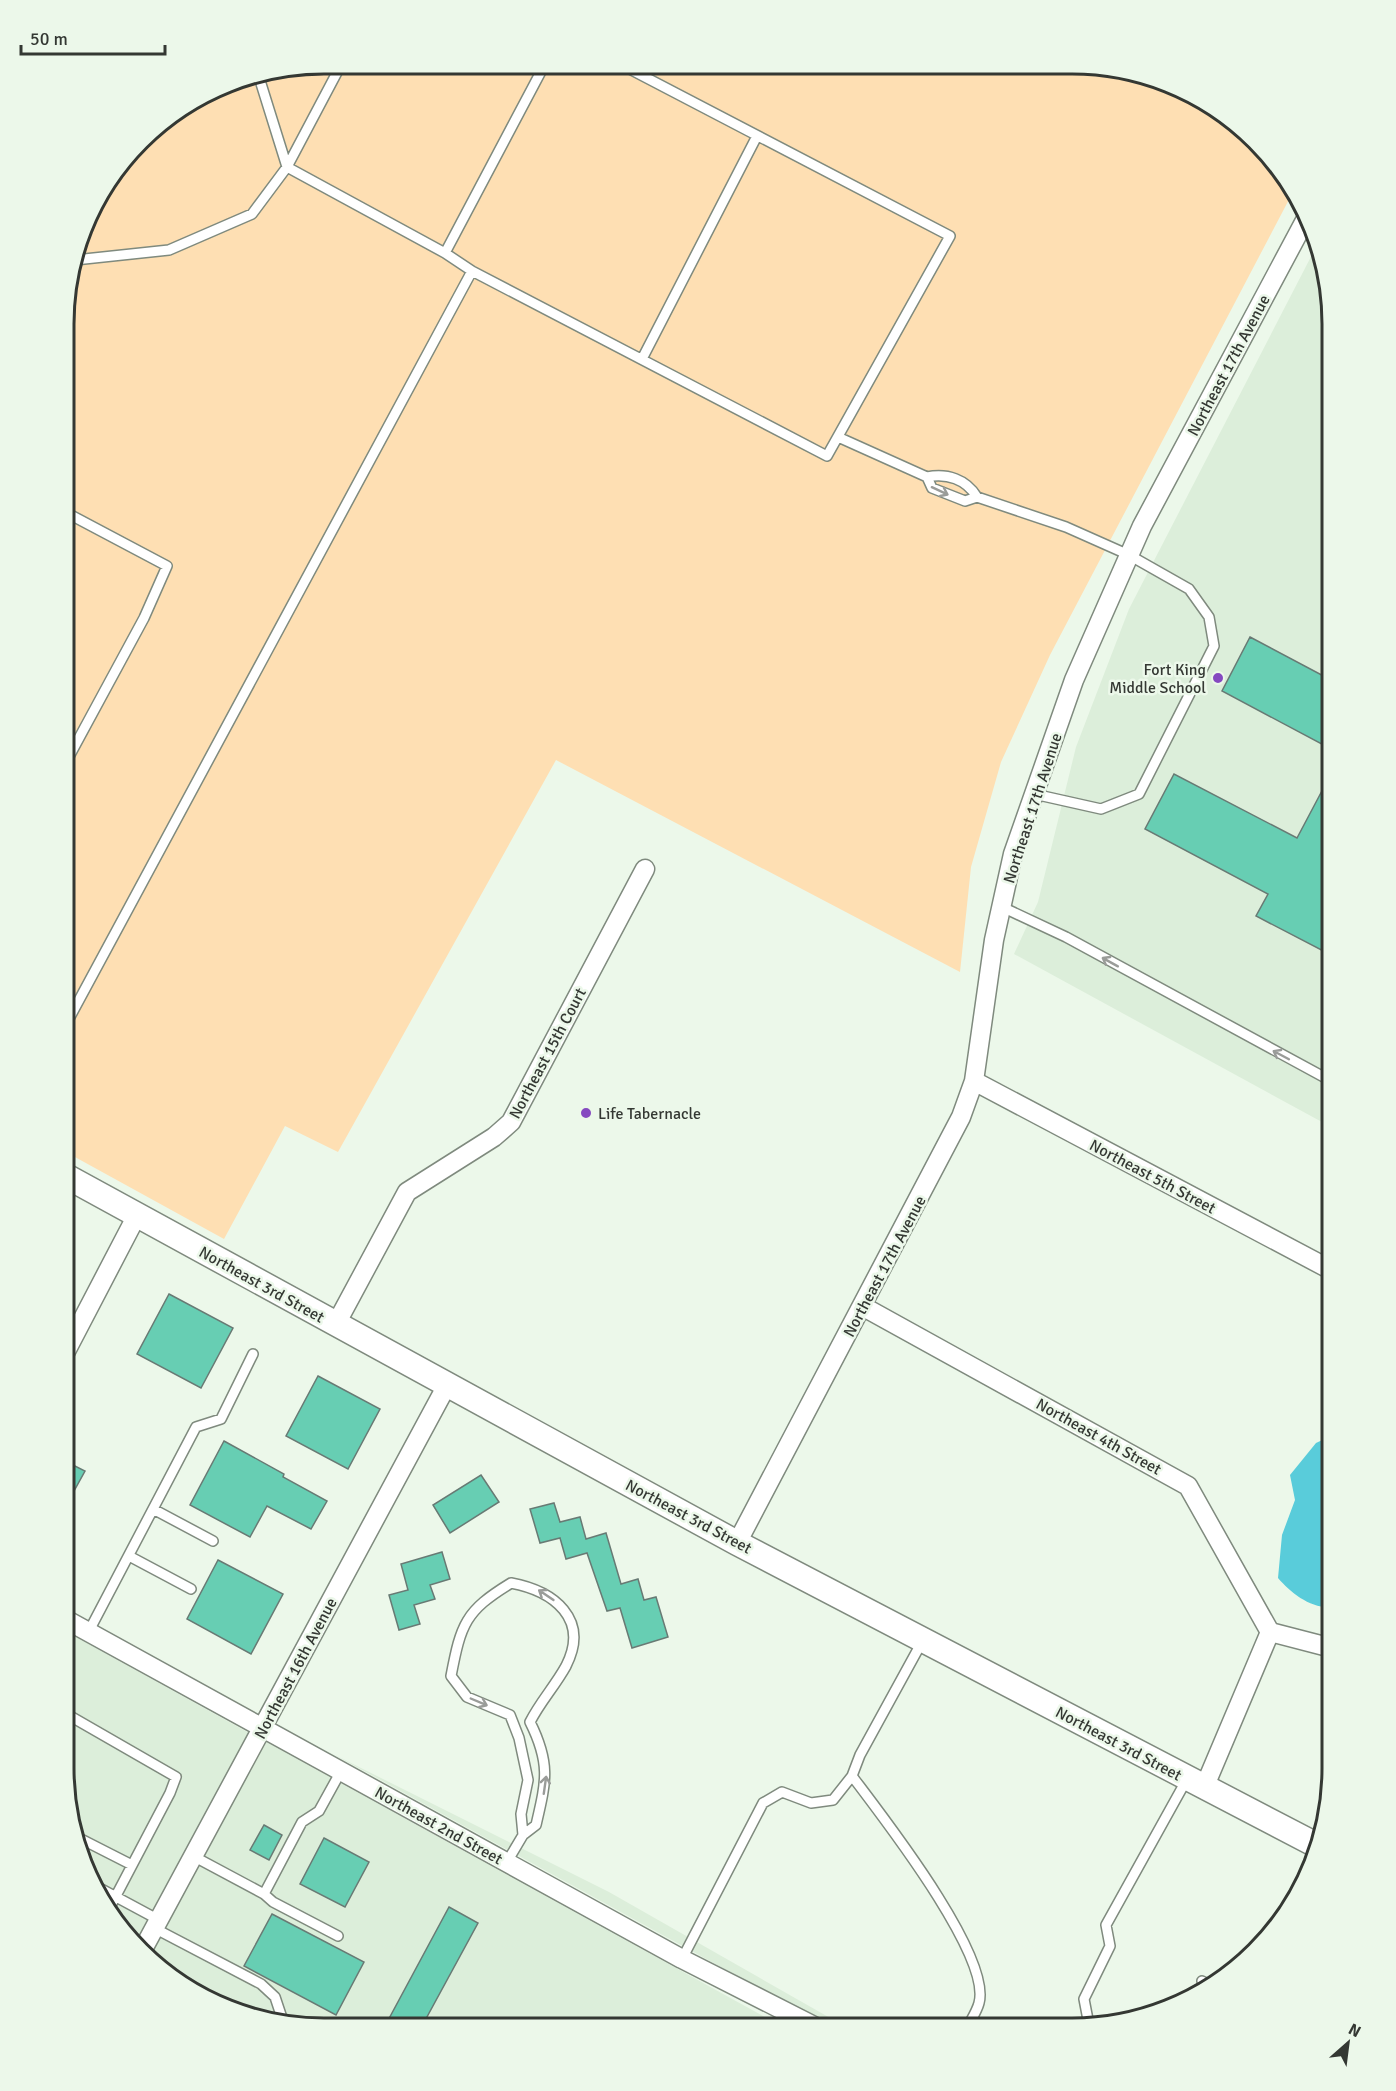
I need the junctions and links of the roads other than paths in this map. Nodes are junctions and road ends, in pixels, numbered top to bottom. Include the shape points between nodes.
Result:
1 (336, 74) edge
2 (540, 74) edge
3 (639, 74) edge
4 (260, 82) edge
5 (757, 136) junction
6 (287, 167) junction
7 (1302, 226) edge
8 (445, 253) junction
9 (82, 259) edge
10 (472, 271) junction
11 (642, 359) junction
12 (838, 437) junction
13 (927, 477) junction
14 (977, 496) junction
15 (74, 517) edge
16 (1129, 555) junction
17 (74, 746) edge
18 (1034, 794) junction
19 (645, 869) dead end
20 (1002, 907) junction
21 (74, 1009) edge
22 (1322, 1076) edge
23 (974, 1081) junction
24 (74, 1180) edge
25 (137, 1215) junction
26 (1322, 1266) edge
27 (862, 1306) junction
28 (336, 1324) junction
29 (74, 1336) edge
30 (253, 1354) dead end
31 (447, 1385) junction
32 (153, 1509) junction
33 (213, 1541) dead end
34 (737, 1543) junction
35 (129, 1556) junction
36 (191, 1589) dead end
37 (74, 1624) edge
38 (88, 1632) junction
39 (1270, 1632) junction
40 (923, 1640) junction
41 (1322, 1645) edge
42 (74, 1718) edge
43 (263, 1728) junction
44 (341, 1771) junction
45 (852, 1776) junction
46 (1195, 1784) junction
47 (523, 1835) junction
48 (85, 1841) edge
49 (1311, 1842) edge
50 (193, 1856) junction
51 (507, 1862) junction
52 (132, 1865) junction
53 (106, 1891) edge
54 (264, 1894) junction
55 (116, 1896) junction
56 (113, 1902) edge
57 (156, 1924) junction
58 (338, 1936) dead end
59 (146, 1943) edge
60 (682, 1959) junction
61 (281, 2014) edge
62 (1087, 2017) edge
63 (798, 2018) edge
64 (972, 2018) edge

1 - 6 lane
2 - 8 lane
3 - 5 lane
4 - 6 lane
5 - 11 lane
5 - 12 lane via 950,236
6 - 8 lane
6 - 9 lane via 252,214 169,250
7 - 16 street, Northeast 17th Avenue
8 - 10 lane
10 - 11 lane
10 - 21 lane
11 - 12 lane via 827,456
12 - 13 lane
13 - 14 lane via 941,474 969,485
13 -> 14 lane via 932,488 965,501
14 - 16 lane via 1066,527
15 - 17 lane via 167,566 144,618
16 - 18 street, Northeast 17th Avenue via 1074,680
16 - 18 lane via 1189,590 1209,617 1214,646 1139,794 1101,809
18 - 20 street, Northeast 17th Avenue via 1013,854
19 - 28 street, Northeast 15th Court via 511,1122 407,1192
22 -> 20 lane
20 - 23 street, Northeast 17th Avenue
23 - 26 street, Northeast 5th Street
23 - 27 street, Northeast 17th Avenue via 961,1117
24 - 25 street, Northeast 3rd Street
25 - 28 street, Northeast 3rd Street
25 - 29 street
27 - 34 street, Northeast 17th Avenue
27 - 39 street, Northeast 4th Street via 1188,1486
28 - 31 street, Northeast 3rd Street
30 - 32 lane via 221,1419 196,1427
31 - 34 street, Northeast 3rd Street
31 - 43 street, Northeast 16th Avenue
32 - 33 lane
32 - 35 lane
34 - 40 street, Northeast 3rd Street
35 - 36 lane
35 - 38 lane
37 - 38 street, Northeast 2nd Street
38 - 43 street, Northeast 2nd Street
39 - 41 street
39 - 46 street
40 - 45 lane
40 - 46 street, Northeast 3rd Street
42 - 52 lane via 176,1777
43 - 44 street, Northeast 2nd Street
43 - 50 street, Northeast 16th Avenue
44 - 51 street, Northeast 2nd Street
44 - 54 lane via 320,1811 302,1822
45 - 60 lane via 833,1800 811,1803 782,1792 763,1803
45 - 64 lane via 944,1903 977,1977 980,2002
46 - 49 street, Northeast 3rd Street
46 - 62 lane via 1106,1925 1110,1946 1084,1999
47 -> 47 lane via 536,1825 547,1779 531,1722 566,1666 575,1634 564,1607 536,1588 511,1583 480,1601 459,1635 451,1676 467,1697 510,1715 528,1780 521,1815
47 - 51 lane
48 - 52 lane
50 - 54 lane
50 - 57 street, Northeast 16th Avenue
51 - 60 street, Northeast 2nd Street
52 - 55 lane
53 - 55 lane
54 - 58 lane
55 - 56 lane
55 - 57 lane
57 - 59 street, Northeast 16th Avenue
57 - 61 lane via 261,1984 275,1997
60 - 63 street, Northeast 2nd Street

